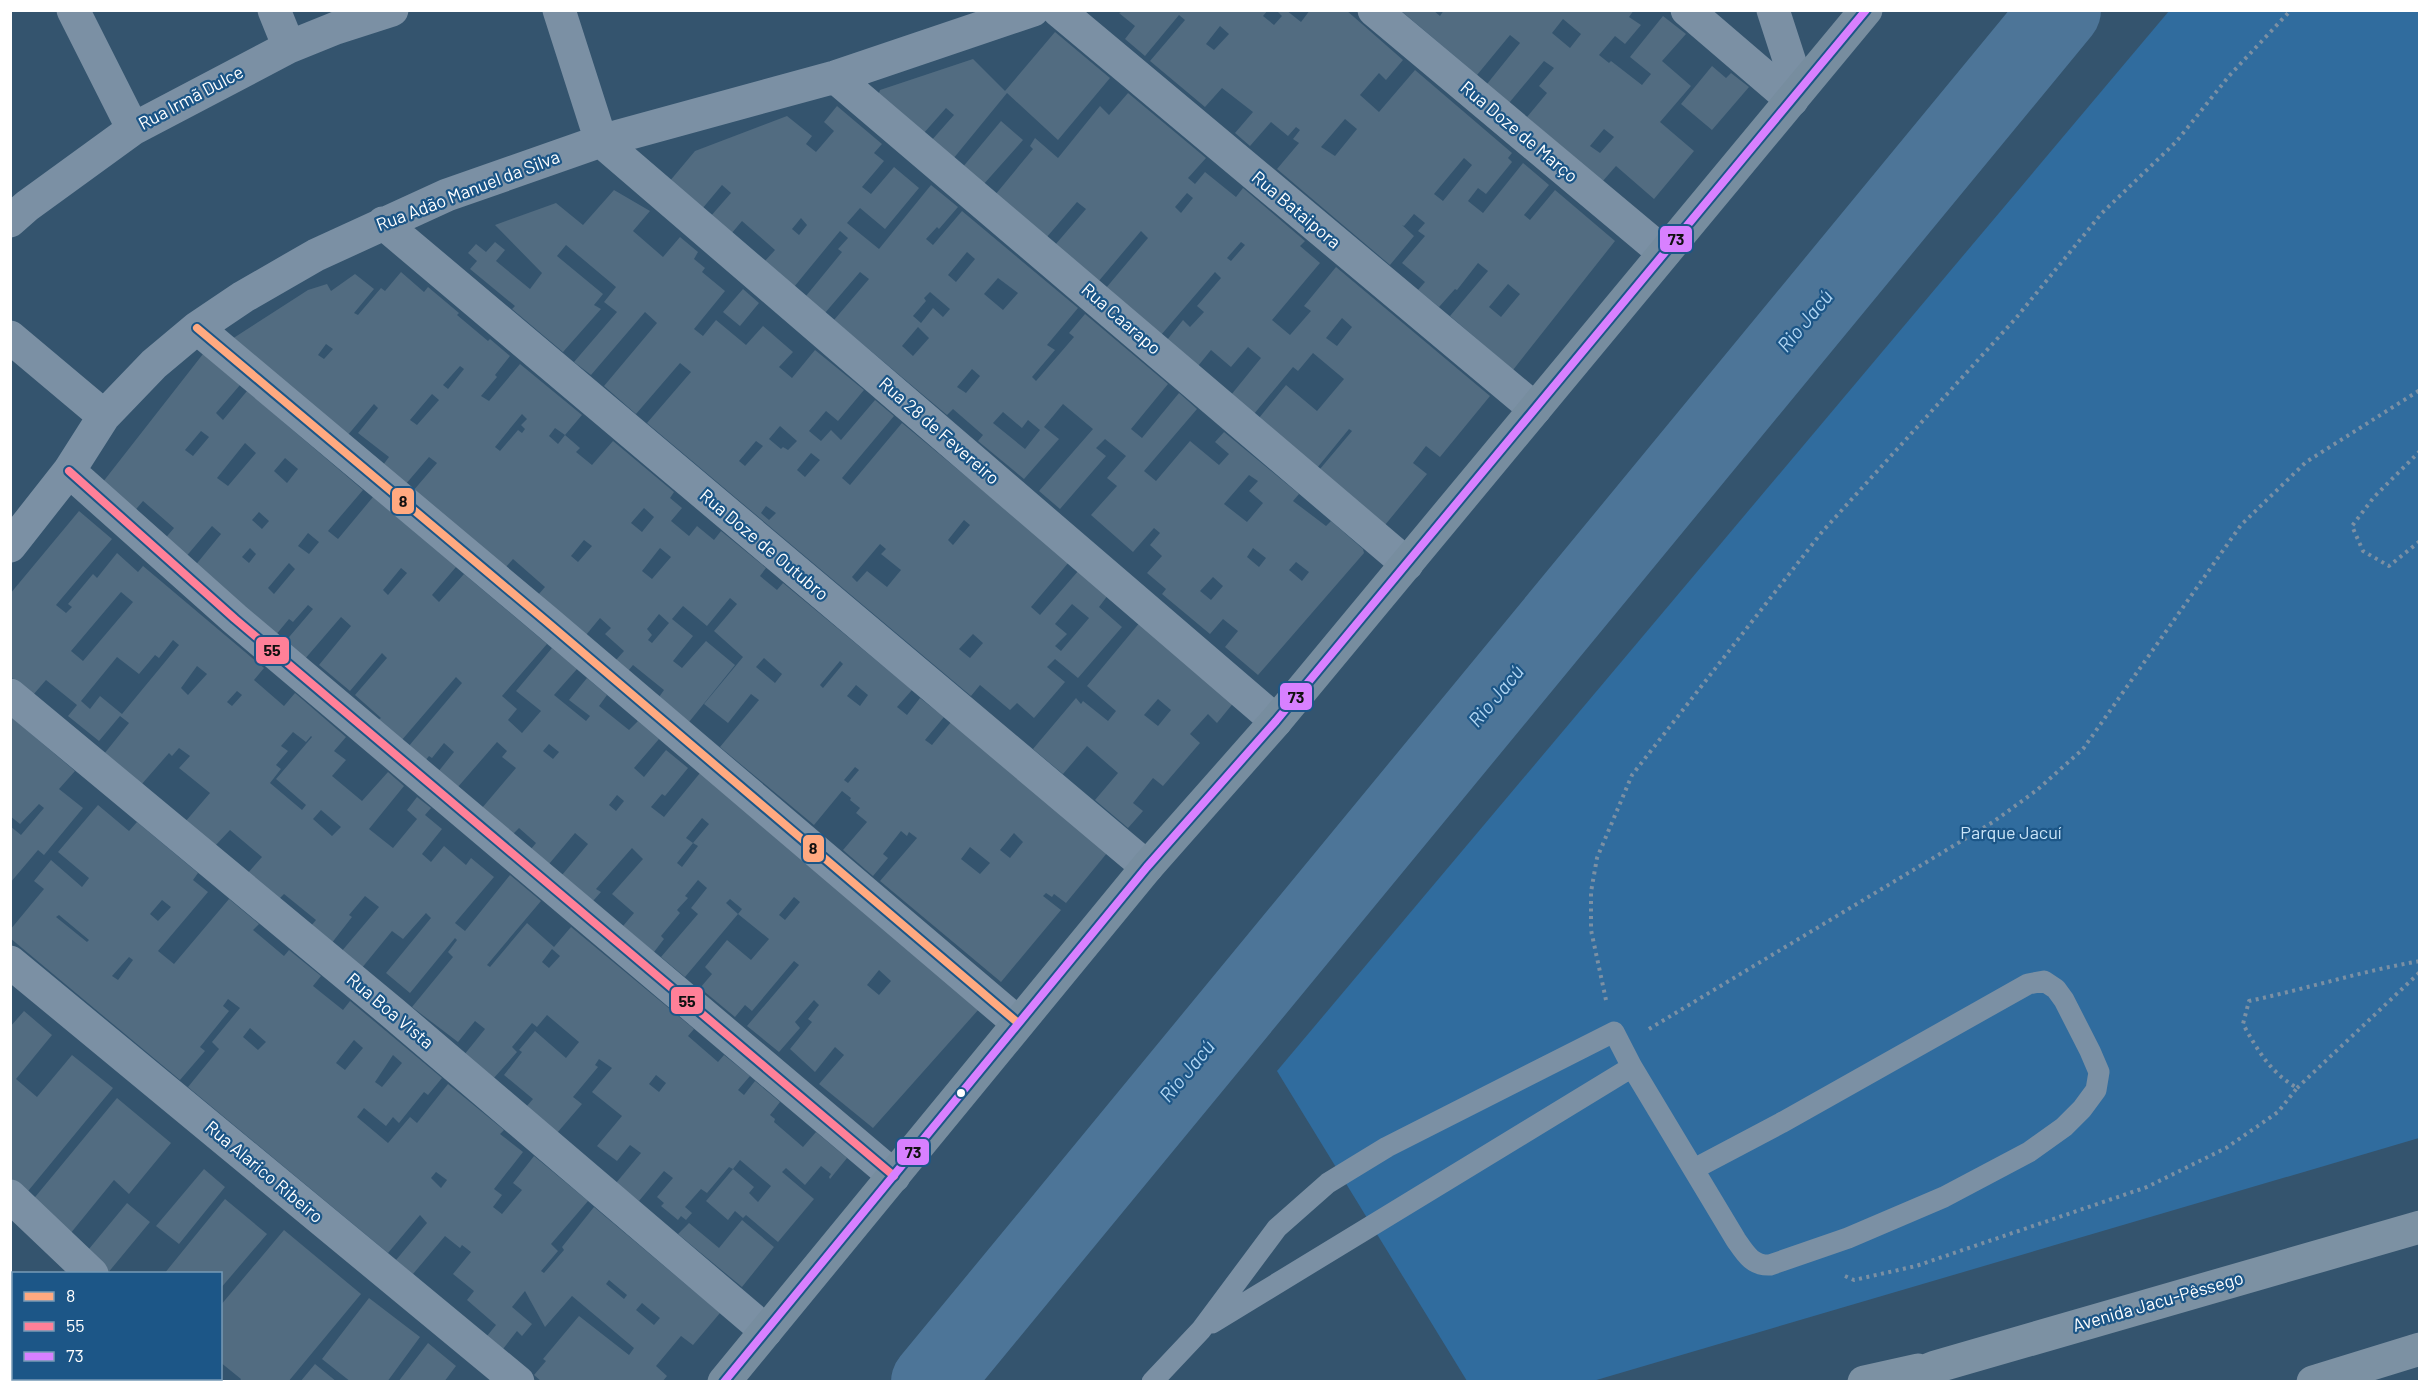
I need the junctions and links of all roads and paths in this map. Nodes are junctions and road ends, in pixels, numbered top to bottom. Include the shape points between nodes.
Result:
1 (73, 10) edge
2 (274, 10) edge
3 (392, 10) edge
4 (559, 10) edge
5 (1033, 10) edge
6 (1058, 10) edge
7 (1374, 10) edge
8 (1687, 10) edge
9 (1773, 10) edge
10 (1866, 10) edge
11 (2291, 10) edge
12 (289, 47) junction
13 (835, 77) junction
14 (1795, 95) junction
15 (133, 129) junction
16 (601, 141) junction
17 (10, 221) edge
18 (382, 223) junction
19 (1664, 253) junction
20 (197, 328) junction
21 (13, 335) edge
22 (2420, 390) edge
23 (1535, 409) junction
24 (104, 416) junction
25 (2420, 451) edge
26 (69, 471) junction
27 (2420, 541) edge
28 (10, 546) edge
29 (1407, 564) junction
30 (10, 695) edge
31 (1276, 721) junction
32 (1148, 867) junction
33 (2420, 961) edge
34 (10, 962) edge
35 (2420, 972) edge
36 (1018, 1023) junction
37 (1618, 1039) junction
38 (1632, 1067) junction
39 (2297, 1088) junction
40 (1694, 1169) junction
41 (894, 1176) junction
42 (10, 1196) edge
43 (2420, 1227) edge
44 (1795, 1256) junction
45 (90, 1272) edge
46 (1201, 1330) junction
47 (765, 1331) junction
48 (2420, 1349) edge
49 (1935, 1367) junction
50 (518, 1382) edge
51 (724, 1382) edge
52 (1152, 1382) edge
53 (1864, 1382) edge
54 (1898, 1382) edge
55 (2313, 1382) edge

1 - 15 street
2 - 12 street
3 - 12 street, Rua Irmã Dulce
4 - 16 street
5 - 13 street, Rua Adão Manuel da Silva
6 - 23 street, Rua Bataipora
7 - 19 street, Rua Doze de Março
8 - 14 street
9 - 14 street
10 - 14 street
11 - 37 path via 2229,76 2176,142 2102,213 2016,318 1822,532 1632,775 1598,858 1591,892 1591,930 1599,976
12 - 15 street, Rua Irmã Dulce
13 - 16 street, Rua Adão Manuel da Silva
13 - 29 street, Rua Caarapo
14 - 19 street
15 - 17 street, Rua Irmã Dulce
16 - 18 street, Rua Adão Manuel da Silva via 447,195
16 - 31 street, Rua 28 de Fevereiro
18 - 20 street, Rua Adão Manuel da Silva via 316,255
18 - 32 street, Rua Doze de Outubro
19 - 23 street
20 - 24 street, Rua Adão Manuel da Silva via 154,364
20 - 36 street
21 - 24 street
22 - 37 path via 2306,462 2241,525 2083,749 2037,789 1993,822
23 - 29 street
24 - 26 street, Rua Adão Manuel da Silva
25 - 27 path via 2374,497 2352,526 2363,551 2390,566
26 - 28 street, Rua Adão Manuel da Silva
26 - 41 street via 243,627
29 - 31 street
30 - 47 street, Rua Boa Vista via 384,1006
31 - 32 street
32 - 36 street
33 - 39 path via 2249,1001 2242,1024 2260,1055 2281,1078
34 - 50 street, Rua Alarico Ribeiro
35 - 39 path
36 - 41 street
37 - 38 lane
37 - 46 lane via 1387,1147 1328,1183 1277,1228
38 - 40 lane
38 - 46 lane
39 - 44 path via 2278,1112 2226,1148 2147,1187 1916,1266 1854,1280
40 - 44 lane via 1736,1240 1755,1264 1770,1265
40 - 44 lane via 2028,984 2050,983 2064,1000 2098,1072 2096,1090 2082,1109 2029,1152 1944,1197
41 - 47 street
42 - 45 street
43 - 49 highway, Avenida Jacu-Pêssego
46 - 52 lane
47 - 51 street
48 - 55 highway
49 - 53 highway
49 - 54 highway, Avenida Jacu-Pêssego

